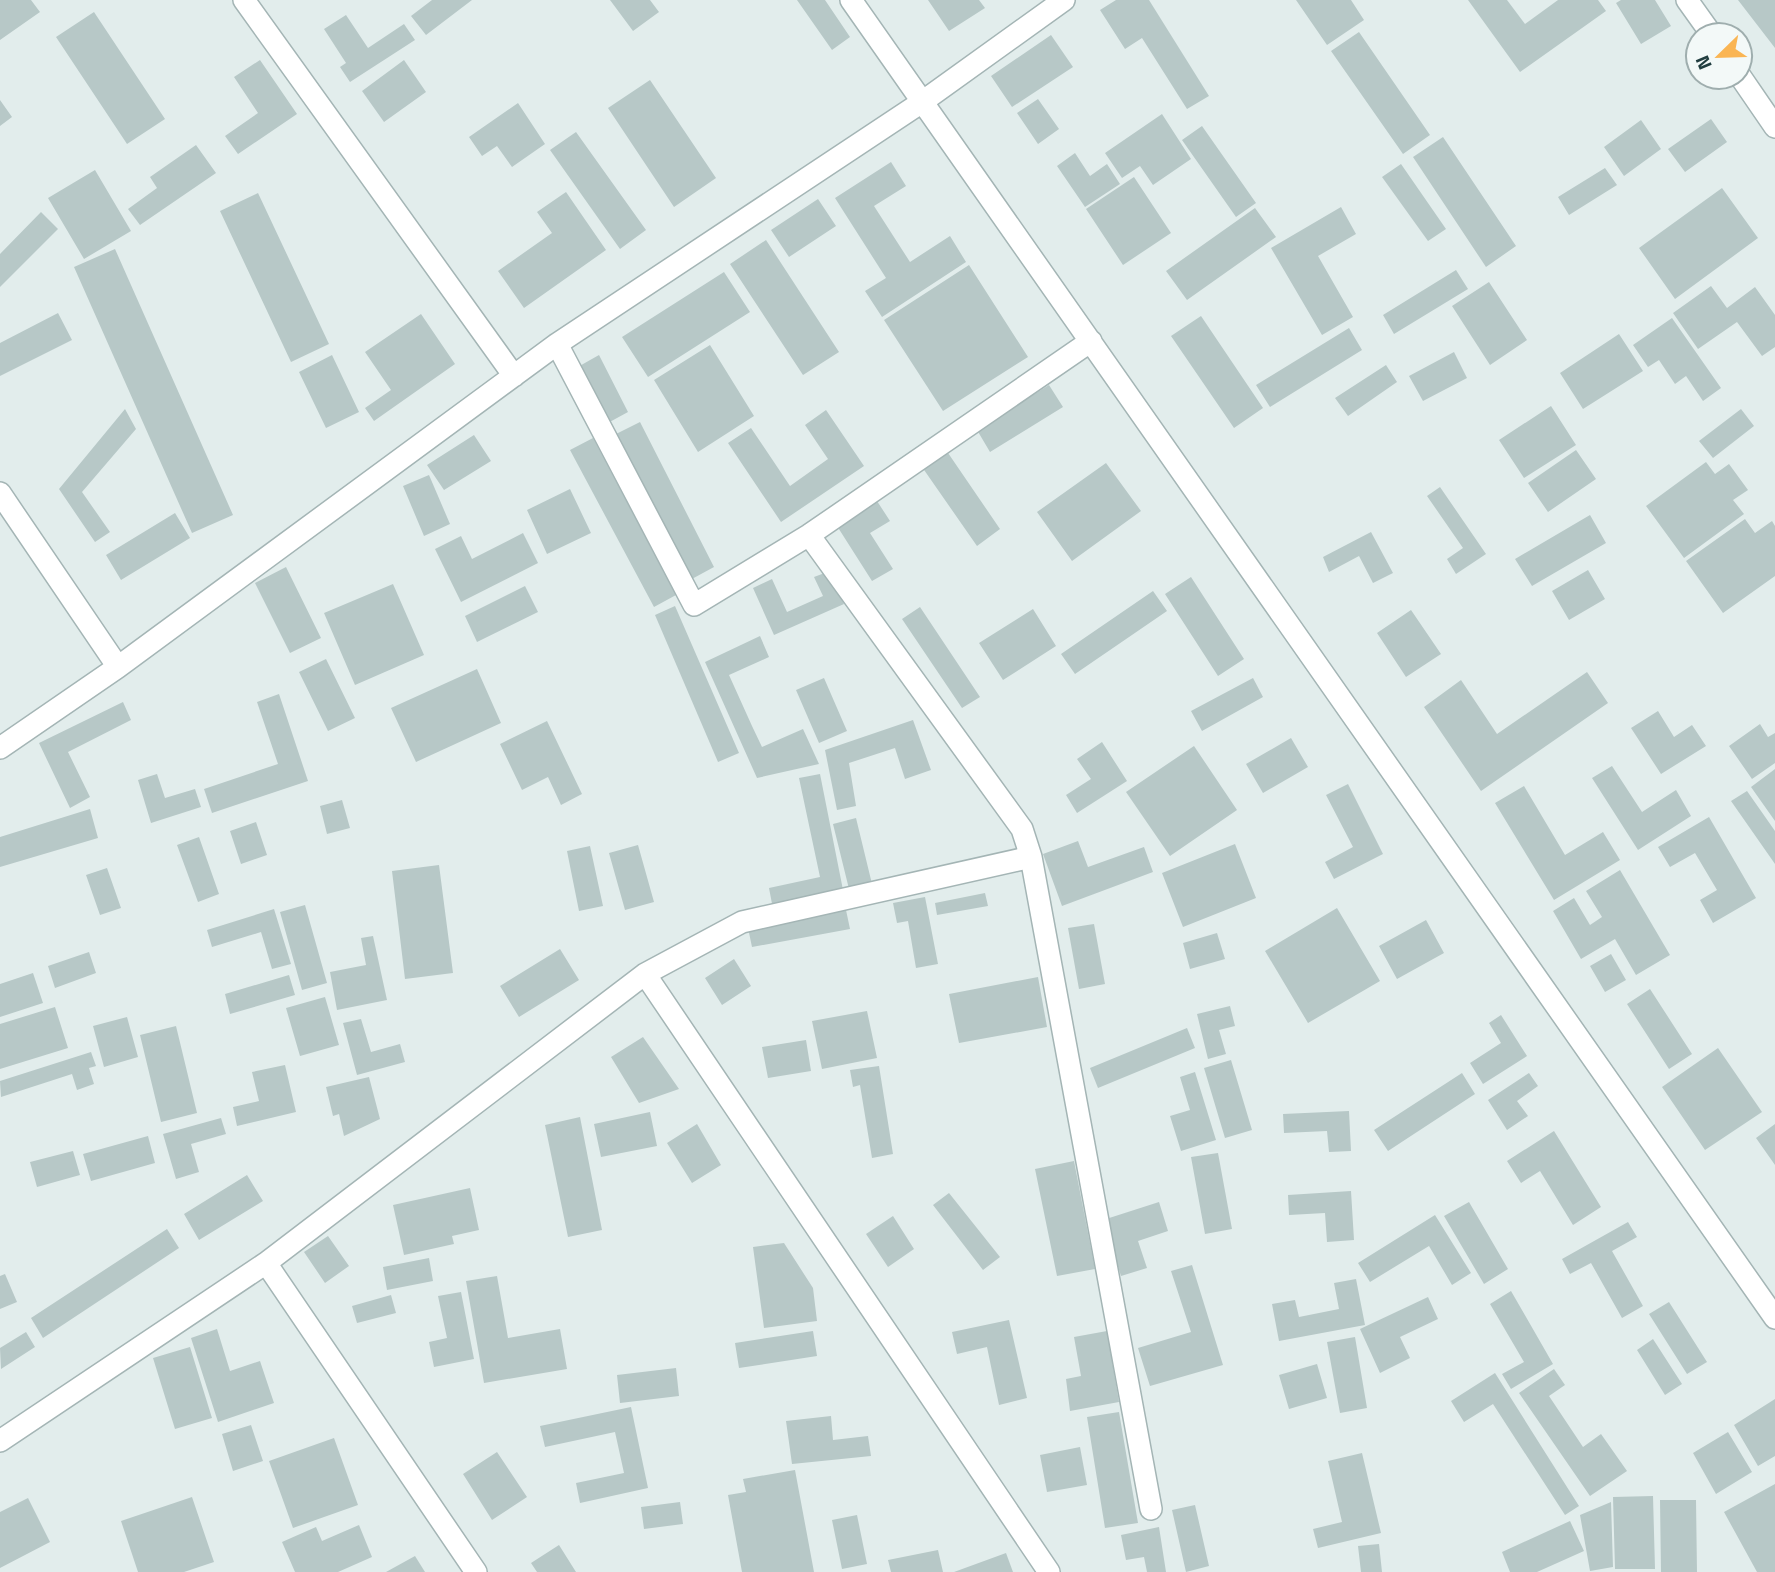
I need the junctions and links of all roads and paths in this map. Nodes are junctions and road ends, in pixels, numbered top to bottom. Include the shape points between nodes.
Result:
1 (244, 0) edge
2 (851, 0) edge
3 (1064, 0) edge
4 (1687, 0) edge
5 (1702, 21) edge
6 (1750, 91) edge
7 (922, 102) junction
8 (1775, 127) edge
9 (1091, 341) junction
10 (557, 344) junction
11 (514, 376) junction
12 (0, 493) edge
13 (809, 535) junction
14 (118, 667) junction
15 (0, 748) edge
16 (1031, 857) junction
17 (645, 974) junction
18 (266, 1263) junction
19 (1775, 1318) edge
20 (0, 1441) edge
21 (1151, 1508) dead end
22 (477, 1572) edge
23 (1049, 1572) edge

1 - 11 street
2 - 7 street
3 - 7 street
4 - 5 street
6 - 8 street
7 - 9 street
7 - 10 street
9 - 13 street
9 - 19 street
10 - 11 street
10 - 13 street via 694,605
11 - 14 street
12 - 14 street
13 - 16 street via 1022,829
14 - 15 street
16 - 17 street via 742,922
16 - 21 street
17 - 18 street
17 - 23 street
18 - 20 street
18 - 22 street

